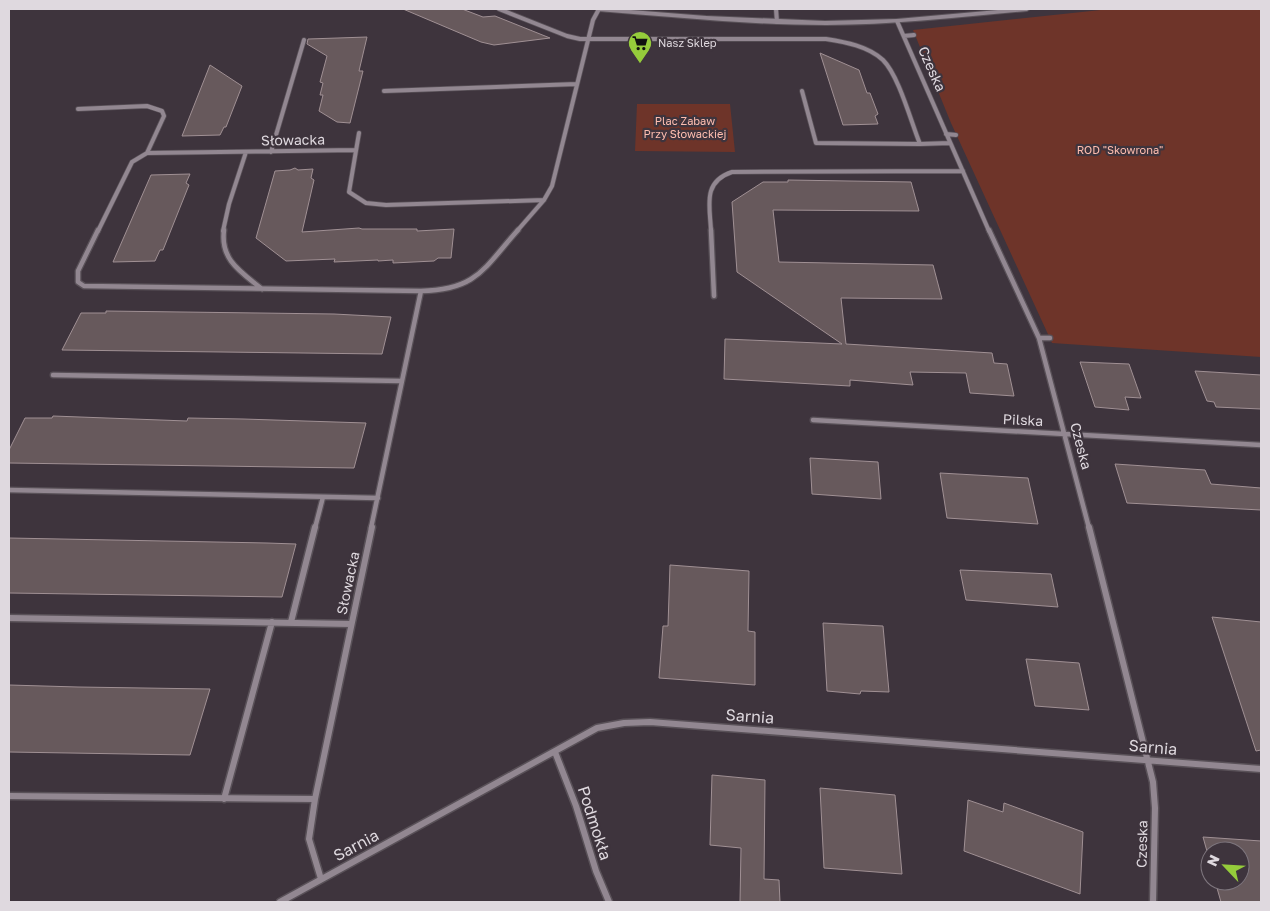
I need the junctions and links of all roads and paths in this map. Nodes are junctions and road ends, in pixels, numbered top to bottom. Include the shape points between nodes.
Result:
1 (499, 9) edge
2 (598, 9) edge
3 (776, 9) edge
4 (1027, 9) edge
5 (610, 10) edge
6 (897, 21) junction
7 (777, 22) junction
8 (914, 35) dead end
9 (904, 36) junction
10 (588, 39) junction
11 (304, 40) dead end
12 (577, 84) junction
13 (384, 91) dead end
14 (802, 92) dead end
15 (78, 109) dead end
16 (359, 133) dead end
17 (946, 134) junction
18 (956, 135) dead end
19 (950, 143) junction
20 (920, 144) junction
21 (355, 150) junction
22 (246, 152) junction
23 (271, 152) junction
24 (147, 153) junction
25 (963, 171) junction
26 (544, 200) junction
27 (263, 290) junction
28 (421, 291) junction
29 (714, 296) dead end
30 (1039, 338) junction
31 (1050, 338) dead end
32 (53, 375) dead end
33 (402, 381) junction
34 (813, 420) dead end
35 (1065, 434) junction
36 (1261, 445) edge
37 (9, 490) edge
38 (324, 497) junction
39 (378, 498) junction
40 (9, 618) edge
41 (272, 622) junction
42 (291, 622) junction
43 (351, 624) junction
44 (556, 752) junction
45 (1147, 760) junction
46 (1261, 769) edge
47 (9, 796) edge
48 (224, 799) junction
49 (315, 799) junction
50 (321, 879) junction
51 (280, 902) edge
52 (610, 902) edge
53 (1154, 902) edge

1 - 10 street via 567,36
2 - 5 street
2 - 10 street
3 - 7 street
4 - 6 street
5 - 7 street
6 - 7 street
6 - 9 street, Czeska
8 - 9 street
9 - 17 street, Czeska
10 - 12 street
10 - 20 street via 826,39 846,42 876,56 890,70
11 - 23 street
12 - 13 street
12 - 26 street via 552,186
14 - 20 street via 816,143
15 - 24 street via 147,106 162,111 164,116
16 - 21 street
17 - 18 street
17 - 19 street, Czeska
19 - 20 street
19 - 25 street, Czeska
21 - 23 street, Słowacka
21 - 26 street via 349,192 359,202 368,205
22 - 23 street, Słowacka
22 - 24 street
22 - 27 street, Słowacka via 223,228 223,245 232,264
24 - 27 street via 132,162 78,270 78,282 84,286
25 - 29 street via 738,170 719,177 709,194
25 - 30 street, Czeska
26 - 28 street via 476,278 444,291
27 - 28 street
28 - 33 street, Słowacka
30 - 31 street
30 - 35 street, Czeska
32 - 33 street
33 - 39 street, Słowacka
34 - 35 street, Pilska
35 - 36 street, Pilska
35 - 45 street, Czeska
37 - 38 street
38 - 39 street
38 - 42 street
39 - 43 street, Słowacka
40 - 41 street
41 - 42 street
41 - 48 street
42 - 43 street
43 - 49 street, Słowacka
44 - 45 street, Sarnia via 597,728 650,722
44 - 50 street, Sarnia
44 - 52 street, Podmokła via 596,871
45 - 46 street, Sarnia
45 - 53 street, Czeska via 1155,808
47 - 48 street
48 - 49 street
49 - 50 street, Słowacka via 309,839
50 - 51 street, Sarnia

